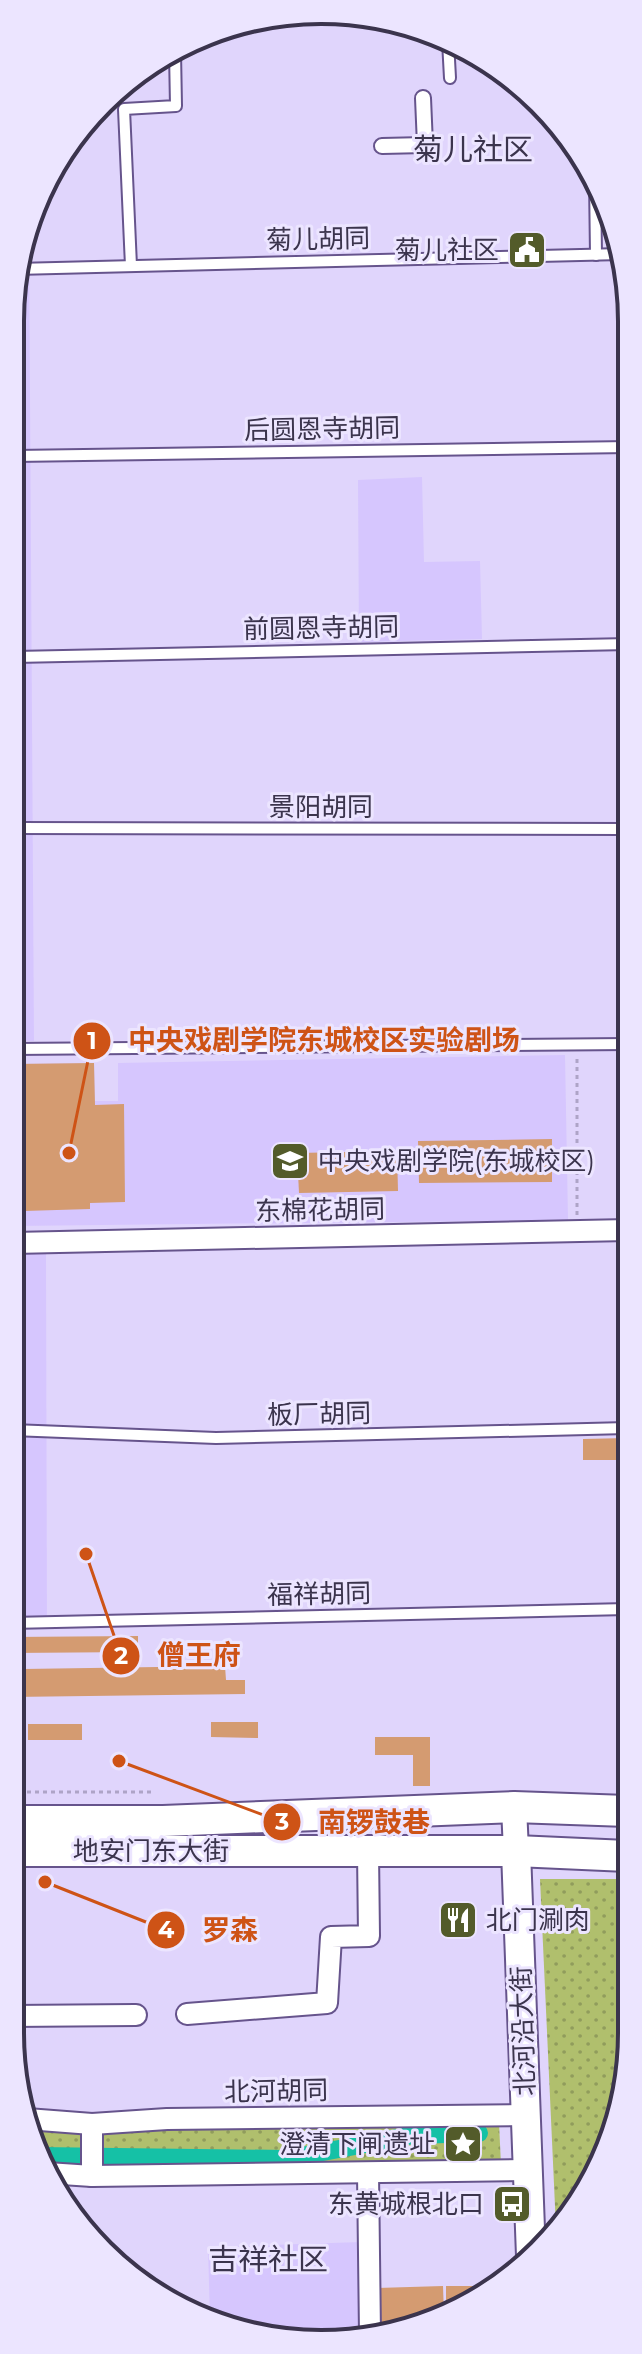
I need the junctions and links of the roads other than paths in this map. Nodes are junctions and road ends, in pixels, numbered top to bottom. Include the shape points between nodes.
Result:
1 (449, 53) edge
2 (175, 63) edge
3 (450, 78) dead end
4 (423, 98) dead end
5 (382, 146) dead end
6 (595, 208) edge
7 (610, 254) edge
8 (596, 255) junction
9 (131, 266) junction
10 (29, 269) edge
11 (618, 447) edge
12 (24, 456) edge
13 (618, 644) edge
14 (24, 657) edge
15 (24, 828) edge
16 (618, 829) edge
17 (618, 1044) edge
18 (24, 1049) edge
19 (618, 1230) edge
20 (24, 1243) edge
21 (618, 1428) edge
22 (24, 1430) edge
23 (618, 1609) edge
24 (24, 1623) edge
25 (514, 1807) junction
26 (618, 1811) edge
27 (24, 1821) edge
28 (24, 1851) edge
29 (516, 1851) junction
30 (368, 1852) junction
31 (618, 1856) edge
32 (187, 2014) dead end
33 (136, 2015) dead end
34 (24, 2016) edge
35 (526, 2115) junction
36 (37, 2120) edge
37 (92, 2124) junction
38 (528, 2170) junction
39 (368, 2173) junction
40 (60, 2174) edge
41 (92, 2176) junction
42 (531, 2243) edge
43 (370, 2325) edge

1 - 3 lane
2 - 9 lane via 176,106 124,109
4 - 5 street via 425,145
6 - 8 lane
7 - 8 lane, 菊儿胡同
8 - 9 lane, 菊儿胡同
9 - 10 lane, 菊儿胡同
11 - 12 lane, 后圆恩寺胡同
13 - 14 lane, 前圆恩寺胡同
15 - 16 lane, 景阳胡同
17 - 18 lane
19 - 20 street, 东棉花胡同
21 - 22 lane, 板厂胡同 via 216,1438
23 - 24 lane, 福祥胡同
25 - 26 main road, 地安门东大街
25 - 27 main road, 地安门东大街
25 - 29 street, 北河沿大街
28 - 30 main road, 地安门东大街
29 - 30 main road, 地安门东大街
29 - 31 main road, 地安门东大街
29 - 35 main road, 北河沿大街
30 - 32 street via 369,1936 331,1937 327,2003
33 - 34 street
35 - 37 street, 北河胡同
35 - 38 main road, 北河沿大街
36 - 37 street, 北河胡同
37 - 41 street
38 - 39 street
38 - 42 main road, 北河沿大街
39 - 41 street
39 - 43 street
40 - 41 street

